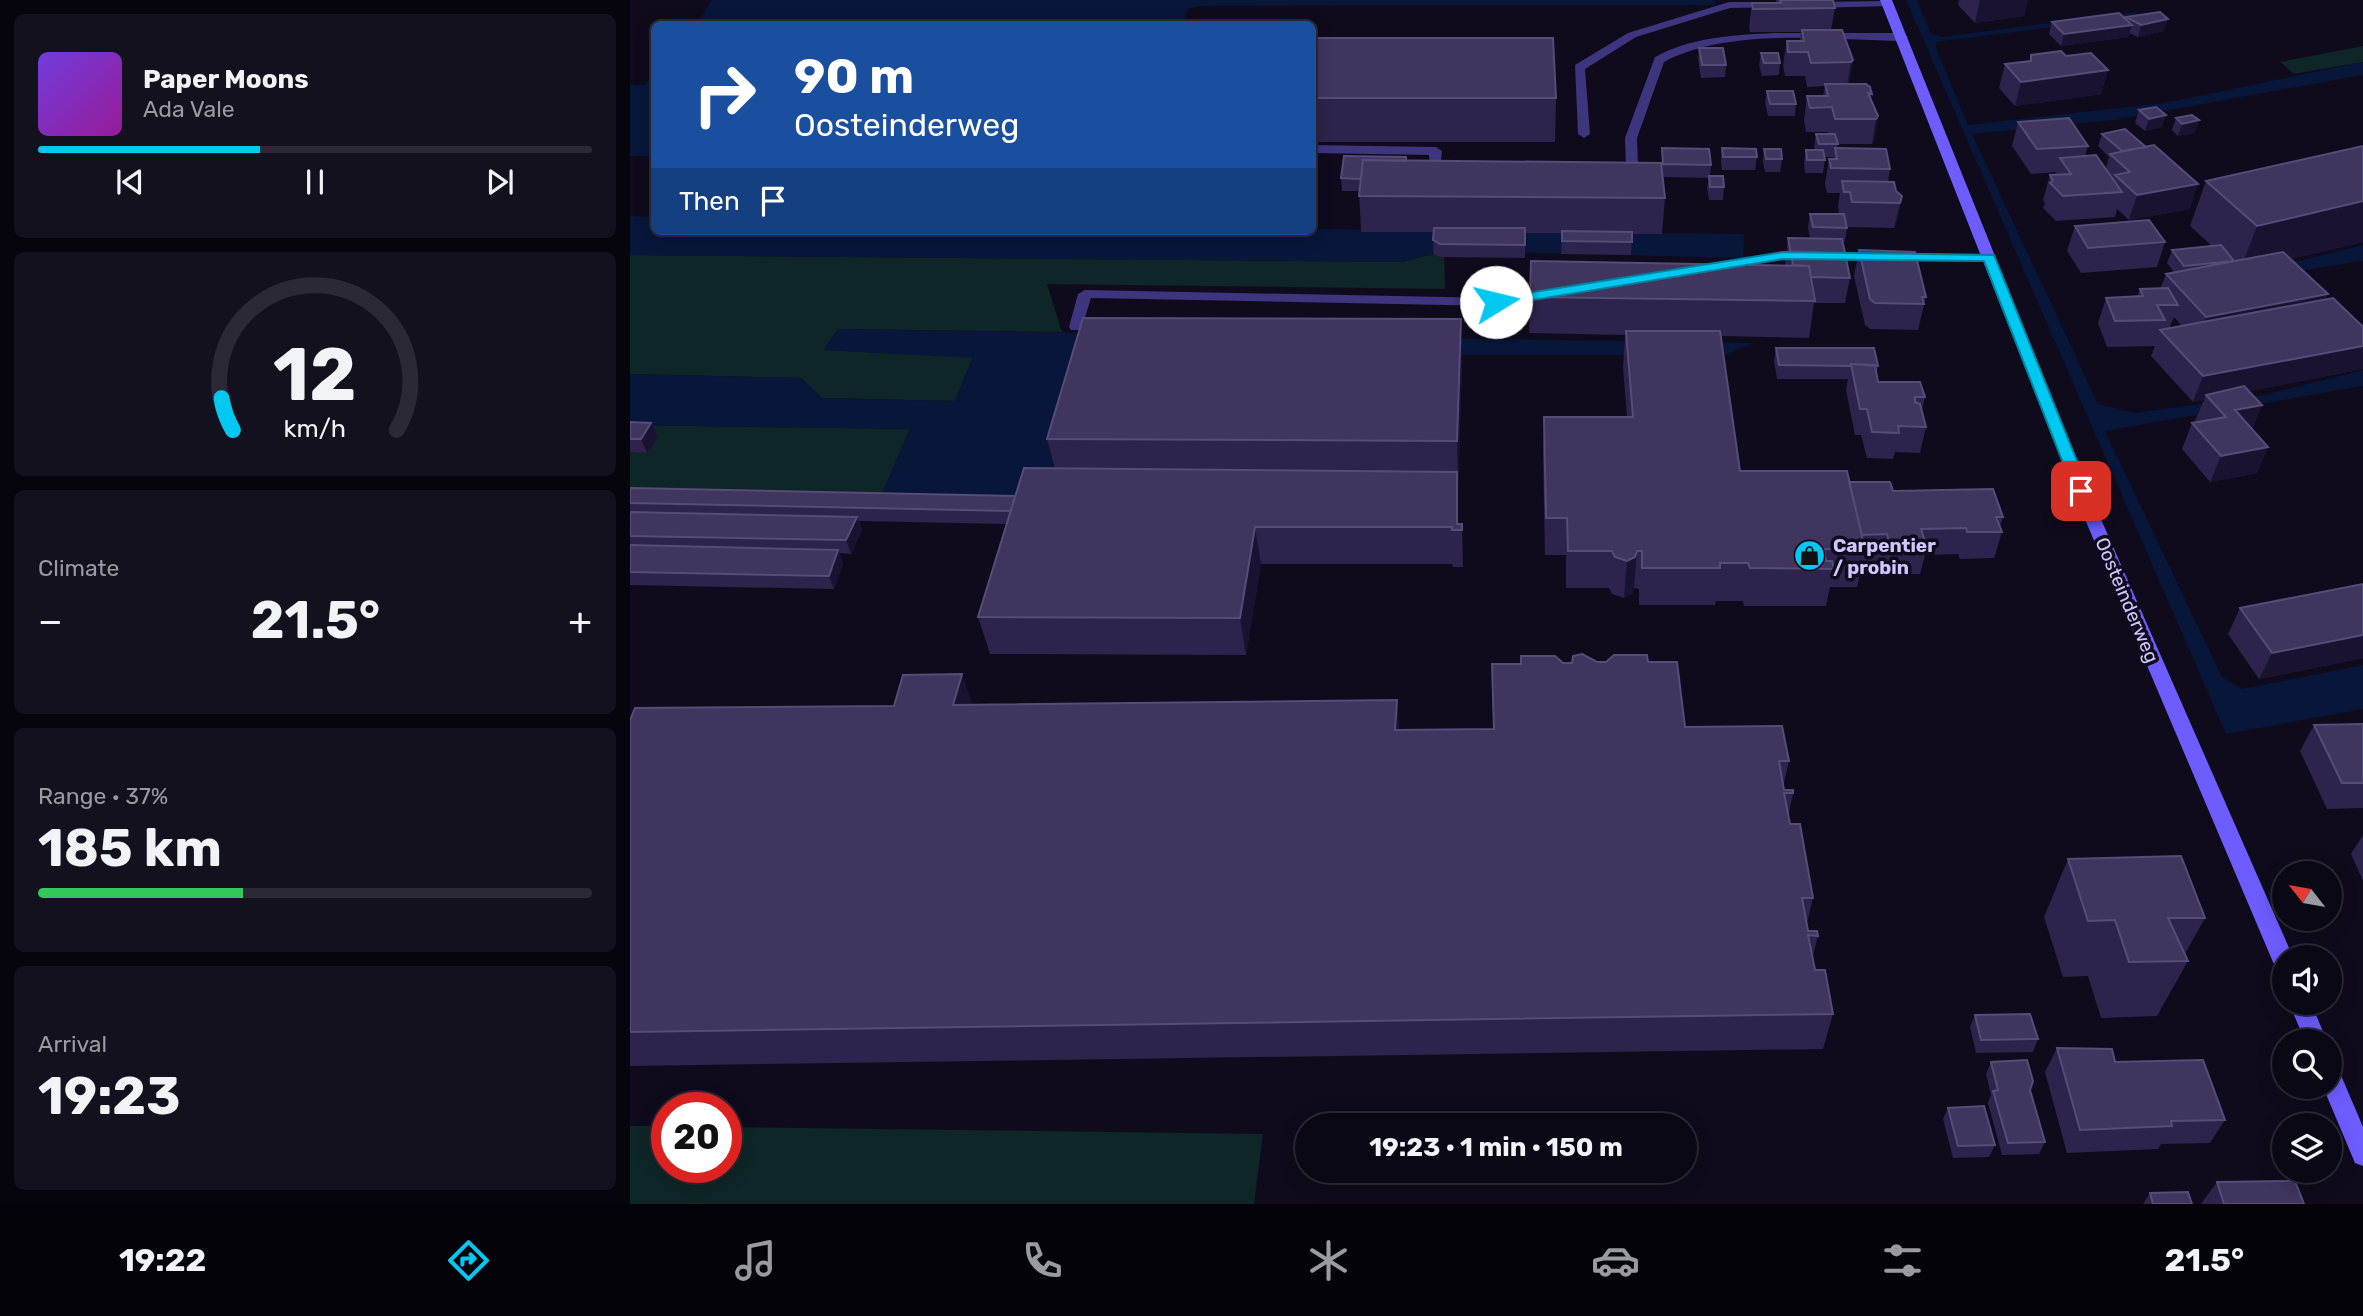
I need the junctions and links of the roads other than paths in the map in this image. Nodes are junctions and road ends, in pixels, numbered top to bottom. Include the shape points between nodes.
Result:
1 (1887, 2) edge
2 (1902, 37) junction
3 (1584, 134) dead end
4 (1316, 149) edge
5 (1435, 166) edge
6 (1631, 166) edge
7 (1989, 258) junction
8 (1688, 271) edge
9 (1564, 291) edge
10 (1076, 327) dead end
11 (2277, 945) edge
12 (2340, 1099) edge
13 (2363, 1155) edge

1 - 2 street, Oosteinderweg
1 - 3 lane via 1729,5 1632,35 1578,68
2 - 6 lane via 1722,39 1668,52 1659,60 1631,138
2 - 7 street, Oosteinderweg
4 - 5 lane via 1436,151
7 - 8 lane via 1783,256
7 - 11 street, Oosteinderweg via 2092,517
9 - 10 lane via 1496,302 1085,294
12 - 13 street

